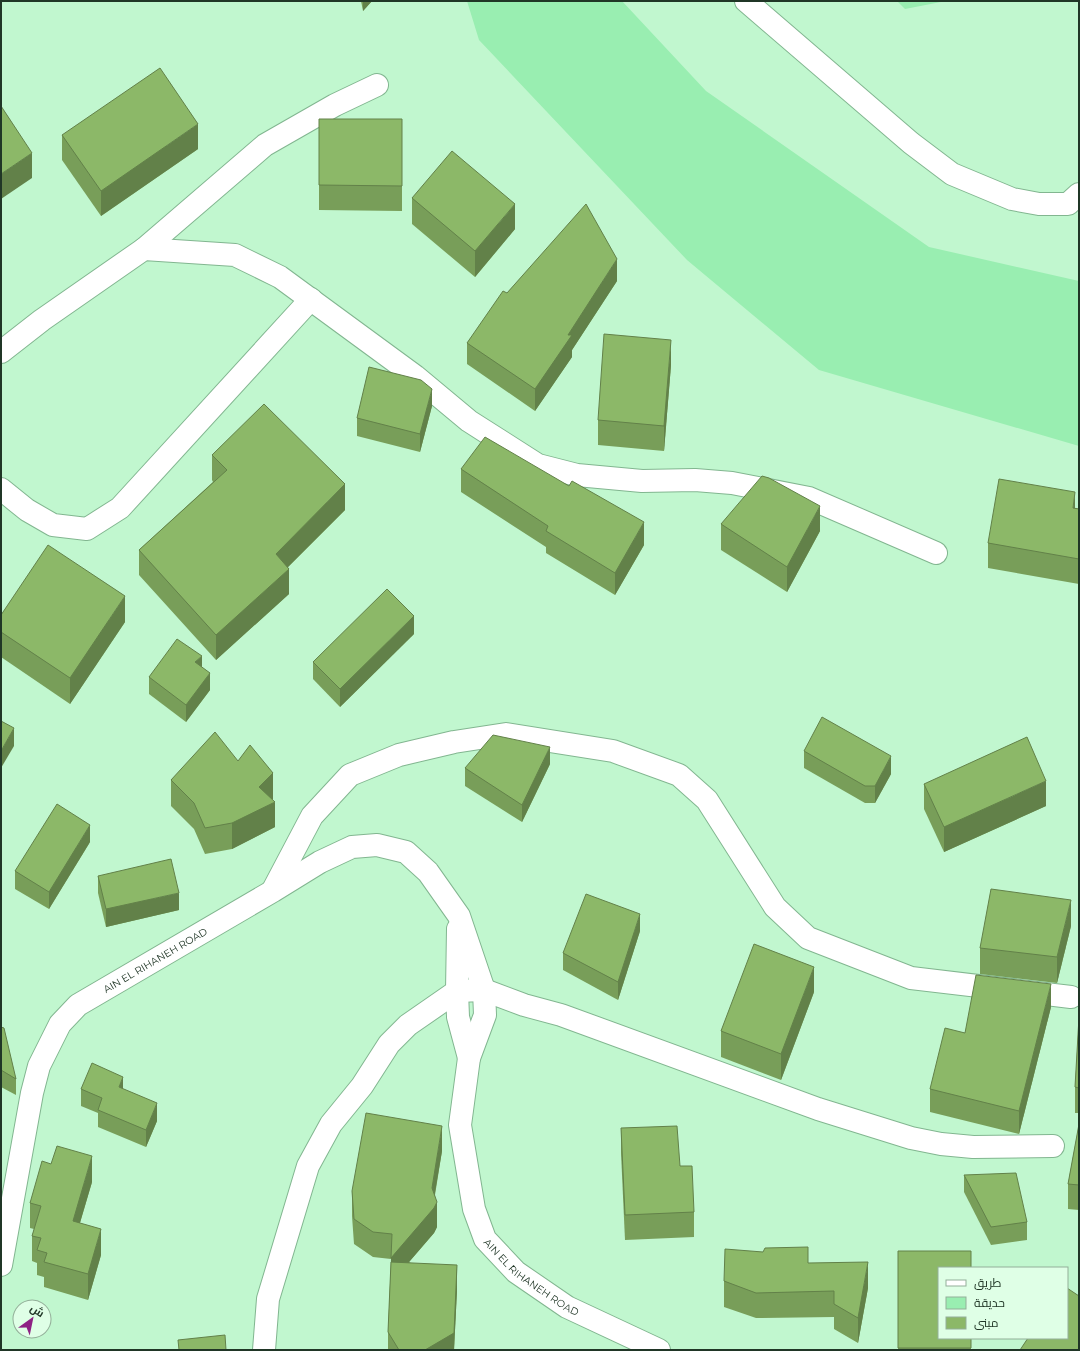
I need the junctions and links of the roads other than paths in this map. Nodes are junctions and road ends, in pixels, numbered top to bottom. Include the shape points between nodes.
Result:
1 (746, 1) edge
2 (377, 86) dead end
3 (1079, 194) edge
4 (144, 249) junction
5 (311, 299) junction
6 (1, 352) edge
7 (1, 489) edge
8 (936, 553) dead end
9 (273, 891) junction
10 (459, 916) junction
11 (484, 990) junction
12 (457, 991) junction
13 (1071, 998) dead end
14 (524, 1005) junction
15 (485, 1015) junction
16 (458, 1017) junction
17 (408, 1025) junction
18 (469, 1058) junction
19 (1053, 1146) dead end
20 (1, 1265) edge
21 (264, 1350) edge
22 (659, 1350) edge

1 - 3 street via 911,143 952,174 1012,199 1038,204 1068,204
2 - 4 street via 335,105 265,145
4 - 5 street via 235,255 280,277
4 - 6 street via 42,320
5 - 7 street via 120,508 87,529 53,525 27,510
5 - 8 street via 416,376 469,421 538,465 577,475 642,481 695,480 732,483 809,498
9 - 10 street, AIN EL RIHANEH ROAD via 320,862 352,848 377,845 406,852 428,872
9 - 13 street via 312,816 350,775 399,755 454,742 506,734 613,751 679,775 707,800 775,907 808,938 911,978
9 - 20 street, AIN EL RIHANEH ROAD via 78,1005 60,1024 39,1066 32,1093
10 - 11 street, AIN EL RIHANEH ROAD
10 - 12 street, AIN EL RIHANEH ROAD
11 - 12 street
11 - 14 street
11 - 15 street, AIN EL RIHANEH ROAD
12 - 16 street, AIN EL RIHANEH ROAD
12 - 17 street
14 - 15 street
14 - 19 street via 562,1015 818,1109 911,1138 973,1147
15 - 16 street
15 - 18 street, AIN EL RIHANEH ROAD
16 - 17 street
16 - 18 street, AIN EL RIHANEH ROAD
17 - 21 street via 389,1044 362,1086 331,1124 308,1166 268,1299
18 - 22 street, AIN EL RIHANEH ROAD via 460,1125 474,1209 486,1239 516,1272 567,1307

